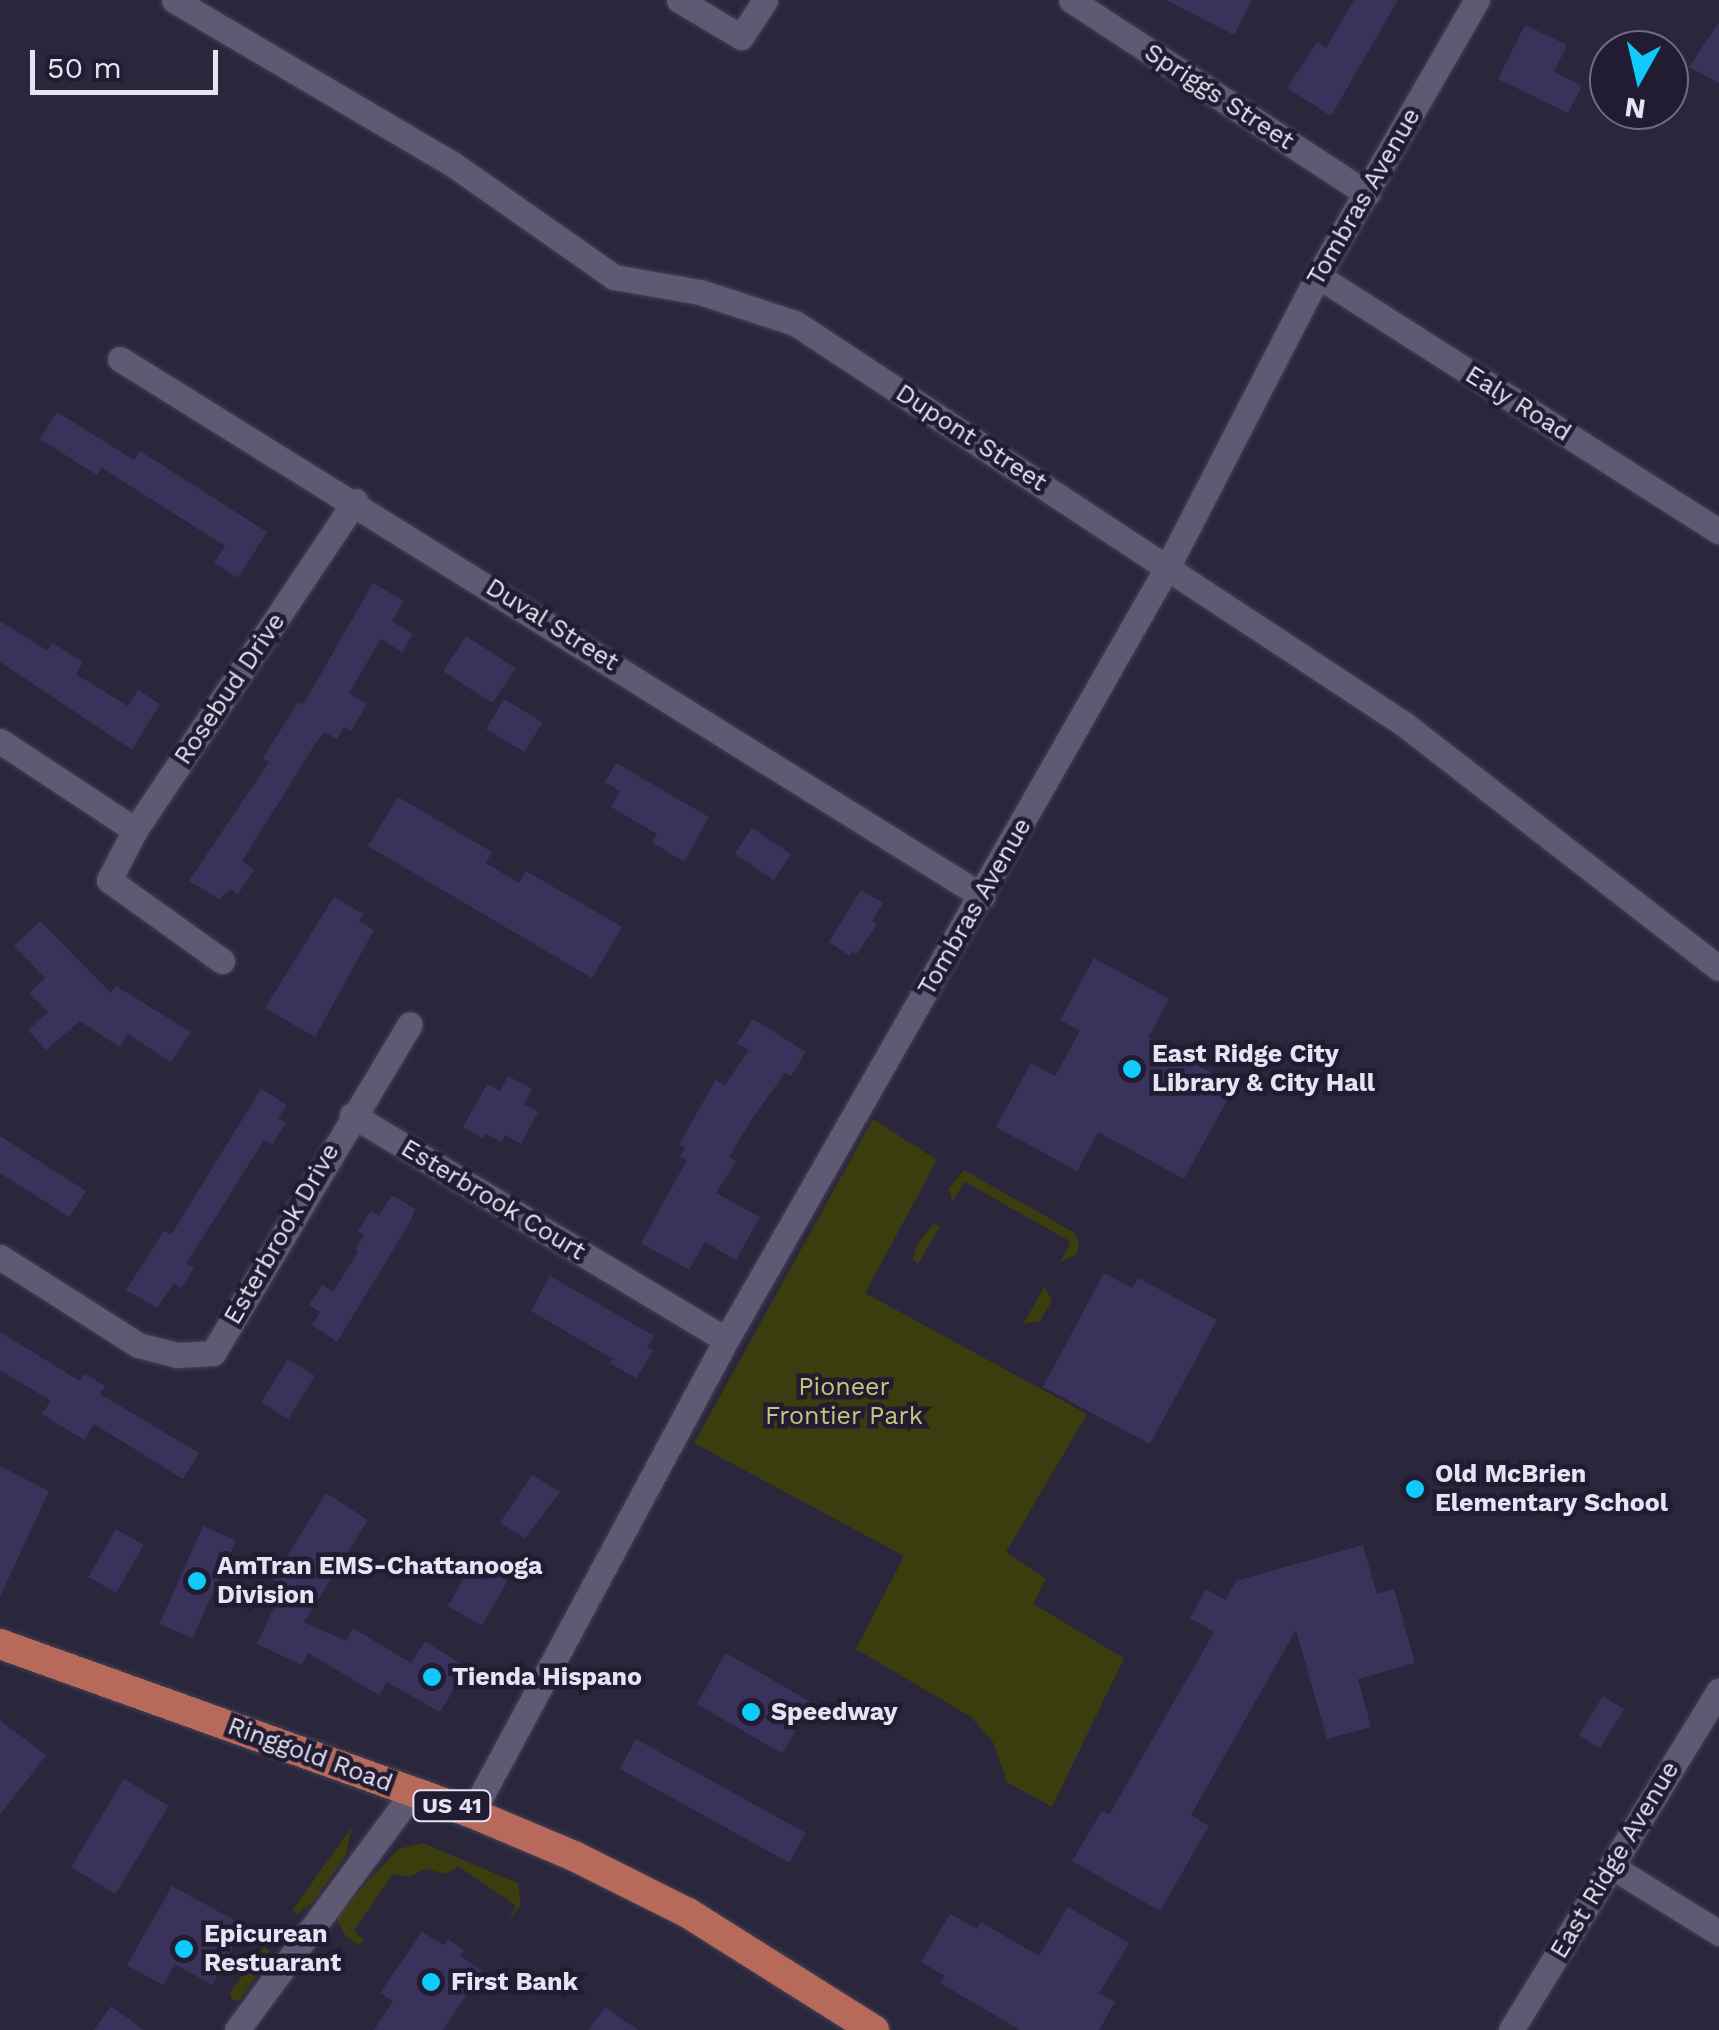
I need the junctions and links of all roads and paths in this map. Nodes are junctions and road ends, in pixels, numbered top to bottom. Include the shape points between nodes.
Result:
1 (174, 0) edge
2 (679, 0) edge
3 (765, 0) edge
4 (1070, 0) edge
5 (1477, 0) edge
6 (1367, 194) junction
7 (1318, 276) junction
8 (120, 359) dead end
9 (354, 502) junction
10 (1719, 531) edge
11 (1168, 566) junction
12 (0, 742) edge
13 (136, 830) junction
14 (982, 896) junction
15 (222, 961) dead end
16 (1719, 968) edge
17 (410, 1024) dead end
18 (352, 1116) junction
19 (0, 1257) edge
20 (726, 1340) junction
21 (0, 1644) edge
22 (1719, 1691) edge
23 (413, 1792) junction
24 (472, 1813) junction
25 (1611, 1866) junction
26 (1719, 1933) edge
27 (237, 2030) edge
28 (874, 2030) edge
29 (1512, 2030) edge

1 - 11 street, Dupont Street via 451,163 614,276 700,292 795,324
2 - 3 street via 741,38
4 - 6 street, Spriggs Street
5 - 6 street, Tombras Avenue
6 - 7 street, Tombras Avenue
7 - 10 street, Ealy Road
7 - 11 street, Tombras Avenue
8 - 9 street, Duval Street
9 - 13 street, Rosebud Drive
9 - 14 street, Duval Street
11 - 14 street, Tombras Avenue
11 - 16 street, Dupont Street via 1404,724
12 - 13 street
13 - 15 street, Rosebud Drive via 109,880
14 - 20 street, Tombras Avenue
17 - 18 street
18 - 19 street, Esterbrook Drive via 213,1354 177,1355 138,1344
18 - 20 street, Esterbrook Court
20 - 24 street, Tombras Avenue
21 - 23 main road, Ringgold Road / US 41
22 - 25 street, East Ridge Avenue
23 - 24 main road, Ringgold Road / US 41
23 - 27 street
24 - 28 main road, Ringgold Road / US 41 via 688,1913
25 - 26 street
25 - 29 street, East Ridge Avenue

